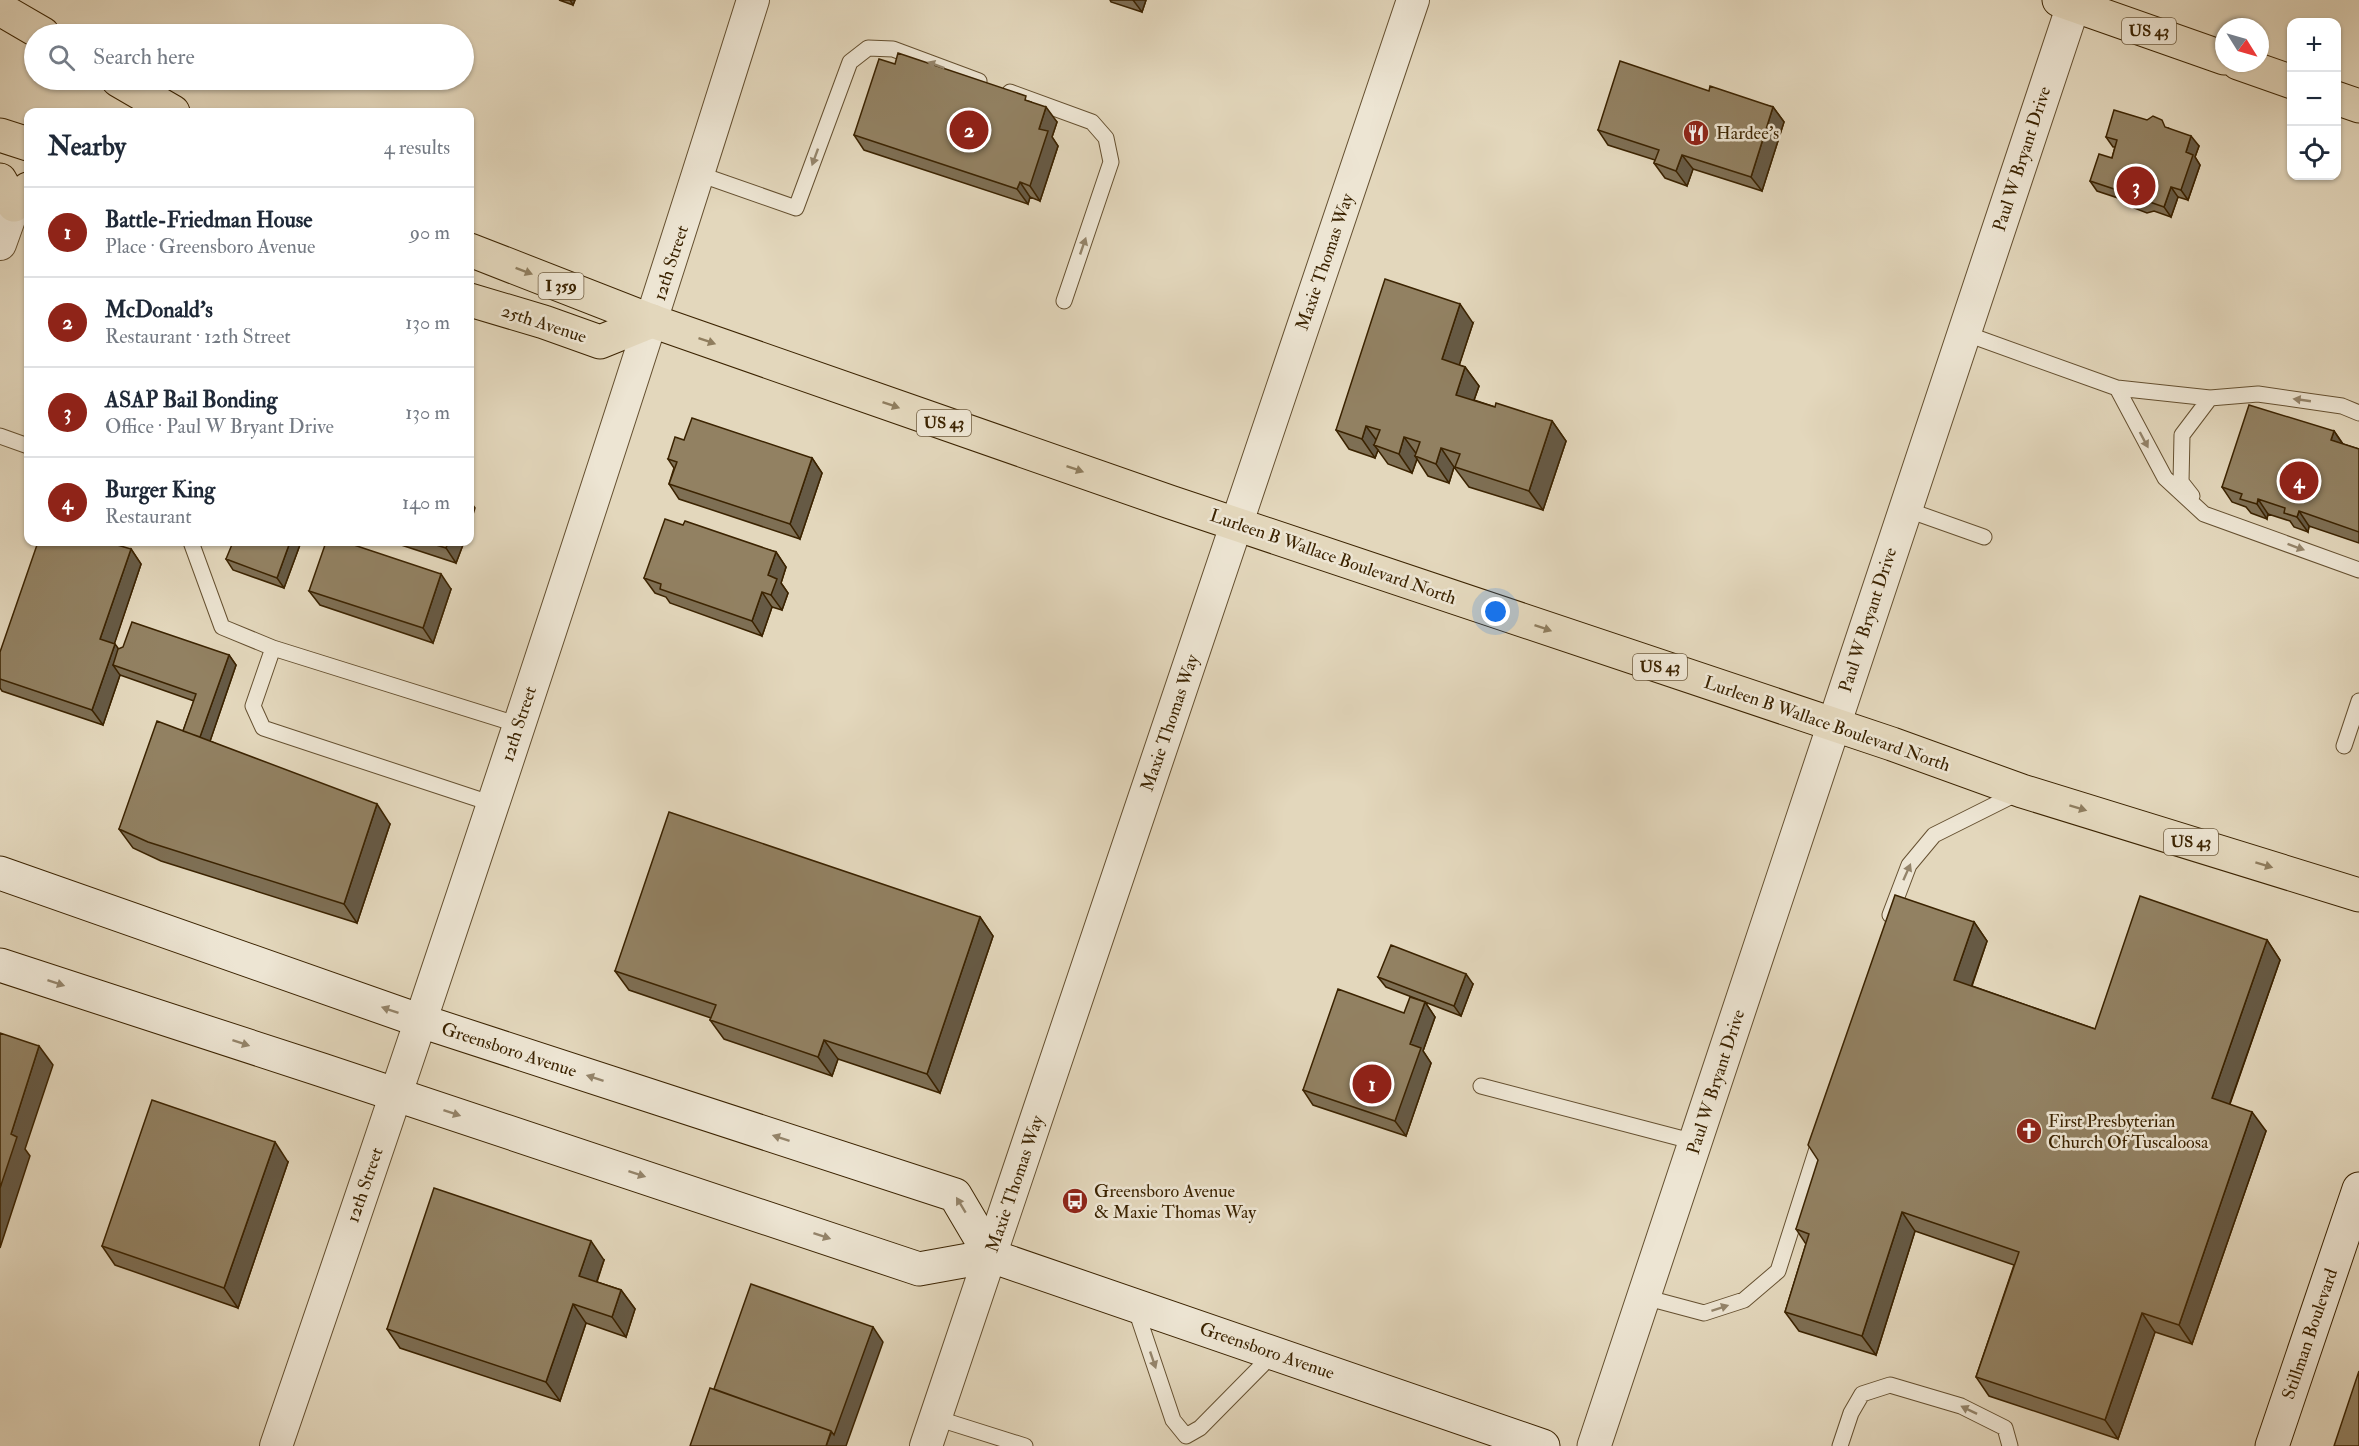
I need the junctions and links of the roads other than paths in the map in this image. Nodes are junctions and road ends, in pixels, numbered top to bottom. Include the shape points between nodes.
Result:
1 (753, 0) edge
2 (1413, 0) edge
3 (2069, 2) edge
4 (0, 9) edge
5 (26, 24) edge
6 (2215, 55) edge
7 (2264, 72) edge
8 (2287, 80) edge
9 (135, 90) edge
10 (2341, 99) edge
11 (2359, 106) edge
12 (166, 108) edge
13 (0, 135) edge
14 (24, 143) edge
15 (699, 174) junction
16 (14, 192) edge
17 (0, 244) edge
18 (474, 252) edge
19 (474, 301) edge
20 (1064, 301) dead end
21 (652, 321) junction
22 (1964, 333) junction
23 (2117, 388) junction
24 (2210, 398) junction
25 (2359, 413) edge
26 (0, 436) edge
27 (24, 445) edge
28 (1905, 509) junction
29 (2208, 515) junction
30 (1236, 525) junction
31 (1983, 537) dead end
32 (192, 546) edge
33 (2359, 570) edge
34 (273, 648) junction
35 (2359, 701) edge
36 (519, 725) junction
37 (1833, 725) junction
38 (2344, 746) dead end
39 (2022, 791) junction
40 (493, 804) junction
41 (0, 873) edge
42 (2359, 894) edge
43 (1887, 924) edge
44 (0, 965) edge
45 (422, 1021) junction
46 (1481, 1086) dead end
47 (396, 1094) junction
48 (1824, 1127) edge
49 (1695, 1142) junction
50 (2359, 1189) edge
51 (991, 1256) junction
52 (1644, 1297) junction
53 (1134, 1305) junction
54 (1274, 1353) junction
55 (931, 1432) edge
56 (1184, 1441) edge
57 (276, 1446) edge
58 (1025, 1446) edge
59 (1543, 1446) edge
60 (1594, 1446) edge
61 (1840, 1446) edge
62 (2010, 1446) edge
63 (2272, 1446) edge

1 - 15 street, 12th Street
2 - 30 street, Maxie Thomas Way
3 - 6 main road, US 43
3 - 22 main road, Paul W Bryant Drive
4 - 5 main road
7 - 8 main road
9 - 12 main road
10 - 11 main road
13 - 14 main road
20 -> 15 lane via 1111,162 1106,138 1092,122 894,49 868,48 850,62 796,208
15 - 21 street, 12th Street
16 - 17 street
18 -> 21 main road, I 359
19 - 21 main road, 25th Avenue via 600,342
21 -> 30 main road, Lurleen B Wallace Boulevard North / US 43
21 - 36 street, 12th Street
22 - 23 lane
22 - 28 main road, Paul W Bryant Drive
23 - 24 lane
23 -> 29 lane via 2164,478
25 -> 24 lane via 2342,406 2258,394
24 - 29 lane via 2182,435 2181,482
26 - 27 lane
28 - 31 lane
28 - 37 main road, Paul W Bryant Drive
29 -> 33 lane
30 -> 37 main road, Lurleen B Wallace Boulevard North / US 43
30 - 51 street, Maxie Thomas Way
32 - 34 lane via 222,627
34 - 36 lane
34 - 40 lane via 253,706 263,728
35 - 38 lane
36 - 40 street, 12th Street
37 - 39 main road, Lurleen B Wallace Boulevard North / US 43
37 - 49 main road, Paul W Bryant Drive
39 -> 42 main road, Lurleen B Wallace Boulevard North / US 43
43 -> 39 lane via 1909,865 1934,835
40 - 45 street, 12th Street
45 -> 41 main road, Greensboro Avenue
44 -> 47 main road, Greensboro Avenue
45 - 47 street, 12th Street
51 -> 45 main road, Greensboro Avenue via 955,1196
46 - 49 lane
47 -> 51 main road, Greensboro Avenue via 919,1269
47 - 57 street, 12th Street
52 -> 48 lane via 1704,1313 1744,1300 1778,1271
49 - 52 main road, Paul W Bryant Drive
50 - 63 main road, Stillman Boulevard
51 - 53 main road, Greensboro Avenue
51 - 55 street, Maxie Thomas Way
52 - 60 main road, Paul W Bryant Drive
53 - 54 main road, Greensboro Avenue
53 -> 56 lane via 1173,1420
54 - 56 lane
54 - 59 main road, Greensboro Avenue
55 - 58 lane
62 -> 61 lane via 2005,1428 1961,1406 1890,1385 1862,1394

